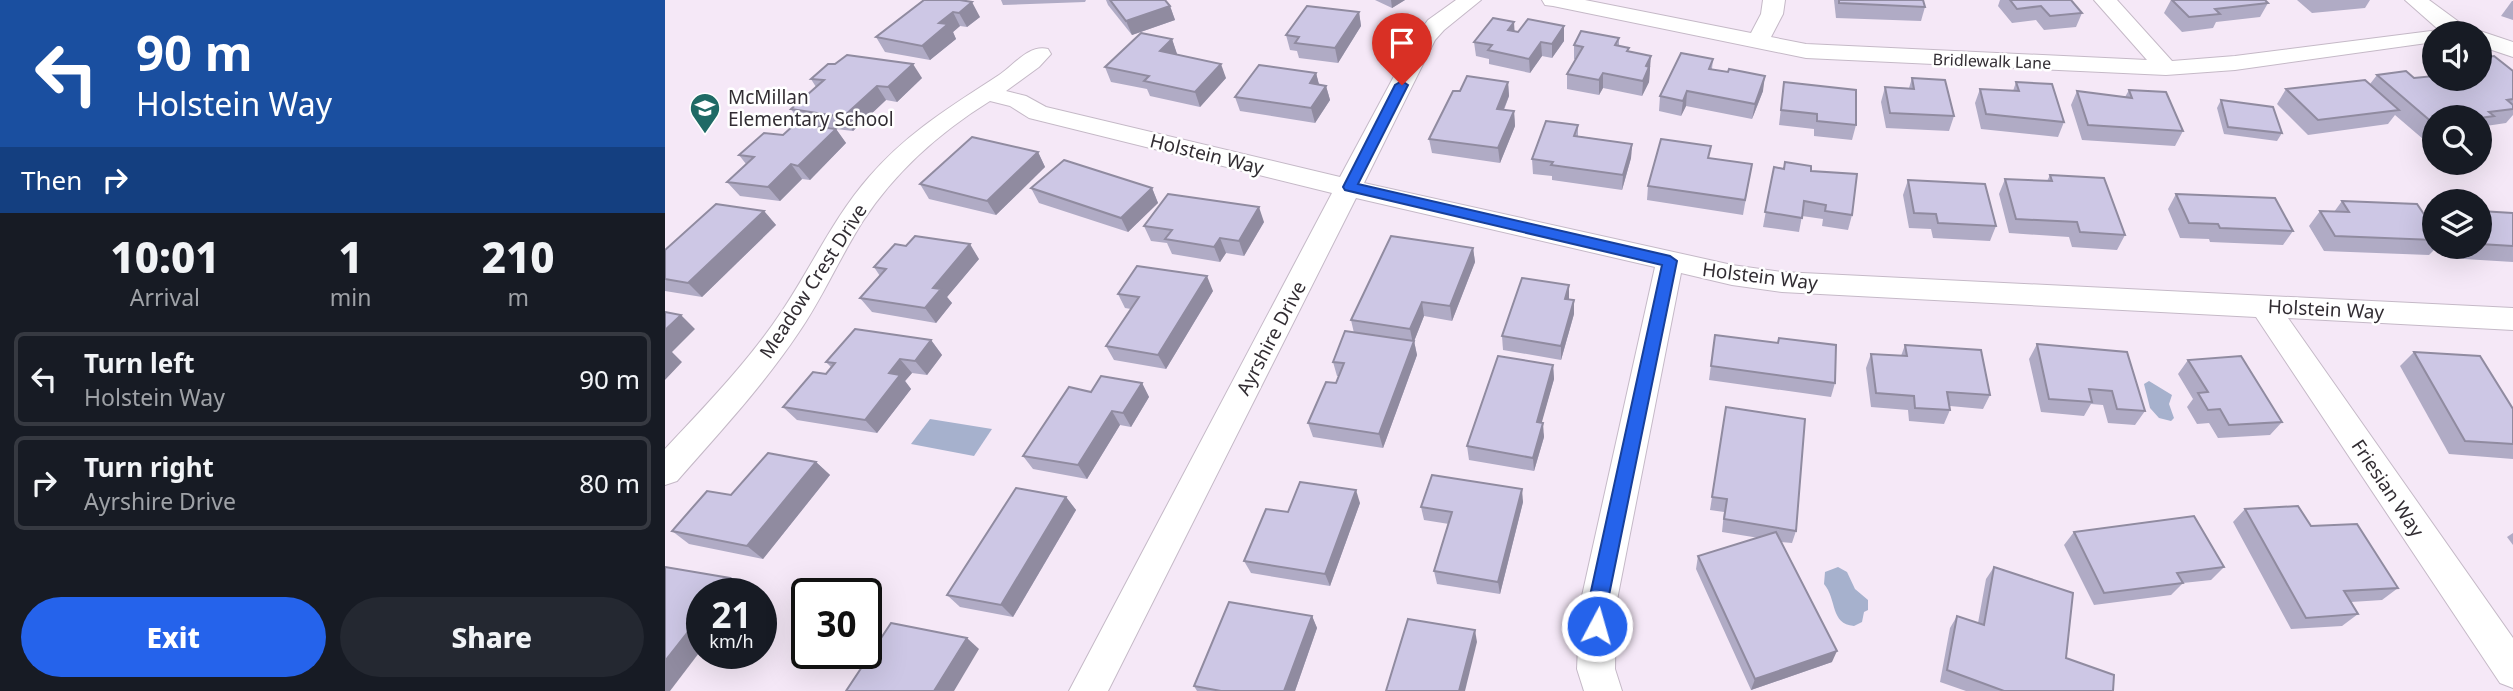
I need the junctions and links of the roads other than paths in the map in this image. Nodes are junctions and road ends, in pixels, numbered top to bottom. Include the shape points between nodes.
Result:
1 (1470, 0) edge
2 (1553, 0) edge
3 (1774, 0) edge
4 (2105, 0) edge
5 (2416, 0) edge
6 (2436, 21) edge
7 (2422, 37) edge
8 (1758, 42) junction
9 (2492, 42) edge
10 (2513, 50) edge
11 (1040, 54) dead end
12 (2167, 68) junction
13 (987, 93) junction
14 (1350, 187) junction
15 (1670, 261) junction
16 (2264, 306) junction
17 (2513, 319) edge
18 (665, 471) edge
19 (2513, 670) edge
20 (1088, 691) edge
21 (1603, 691) edge

1 - 14 street, Ayrshire Drive via 1425,39
2 - 8 street, Bridlewalk Lane
3 - 8 street
4 - 12 street
5 - 6 street
7 - 12 street, Bridlewalk Lane
8 - 12 street, Bridlewalk Lane via 1852,55
9 - 10 street
11 - 13 street, Meadow Crest Drive via 1021,73
13 - 14 street, Holstein Way via 1038,113
13 - 18 street, Meadow Crest Drive via 936,127 878,184 839,235 793,318 752,375
14 - 15 street, Holstein Way
14 - 20 street, Ayrshire Drive
15 - 16 street, Holstein Way via 1781,282
15 - 21 street via 1598,605 1596,669
16 - 17 street, Holstein Way
16 - 19 street, Friesian Way

